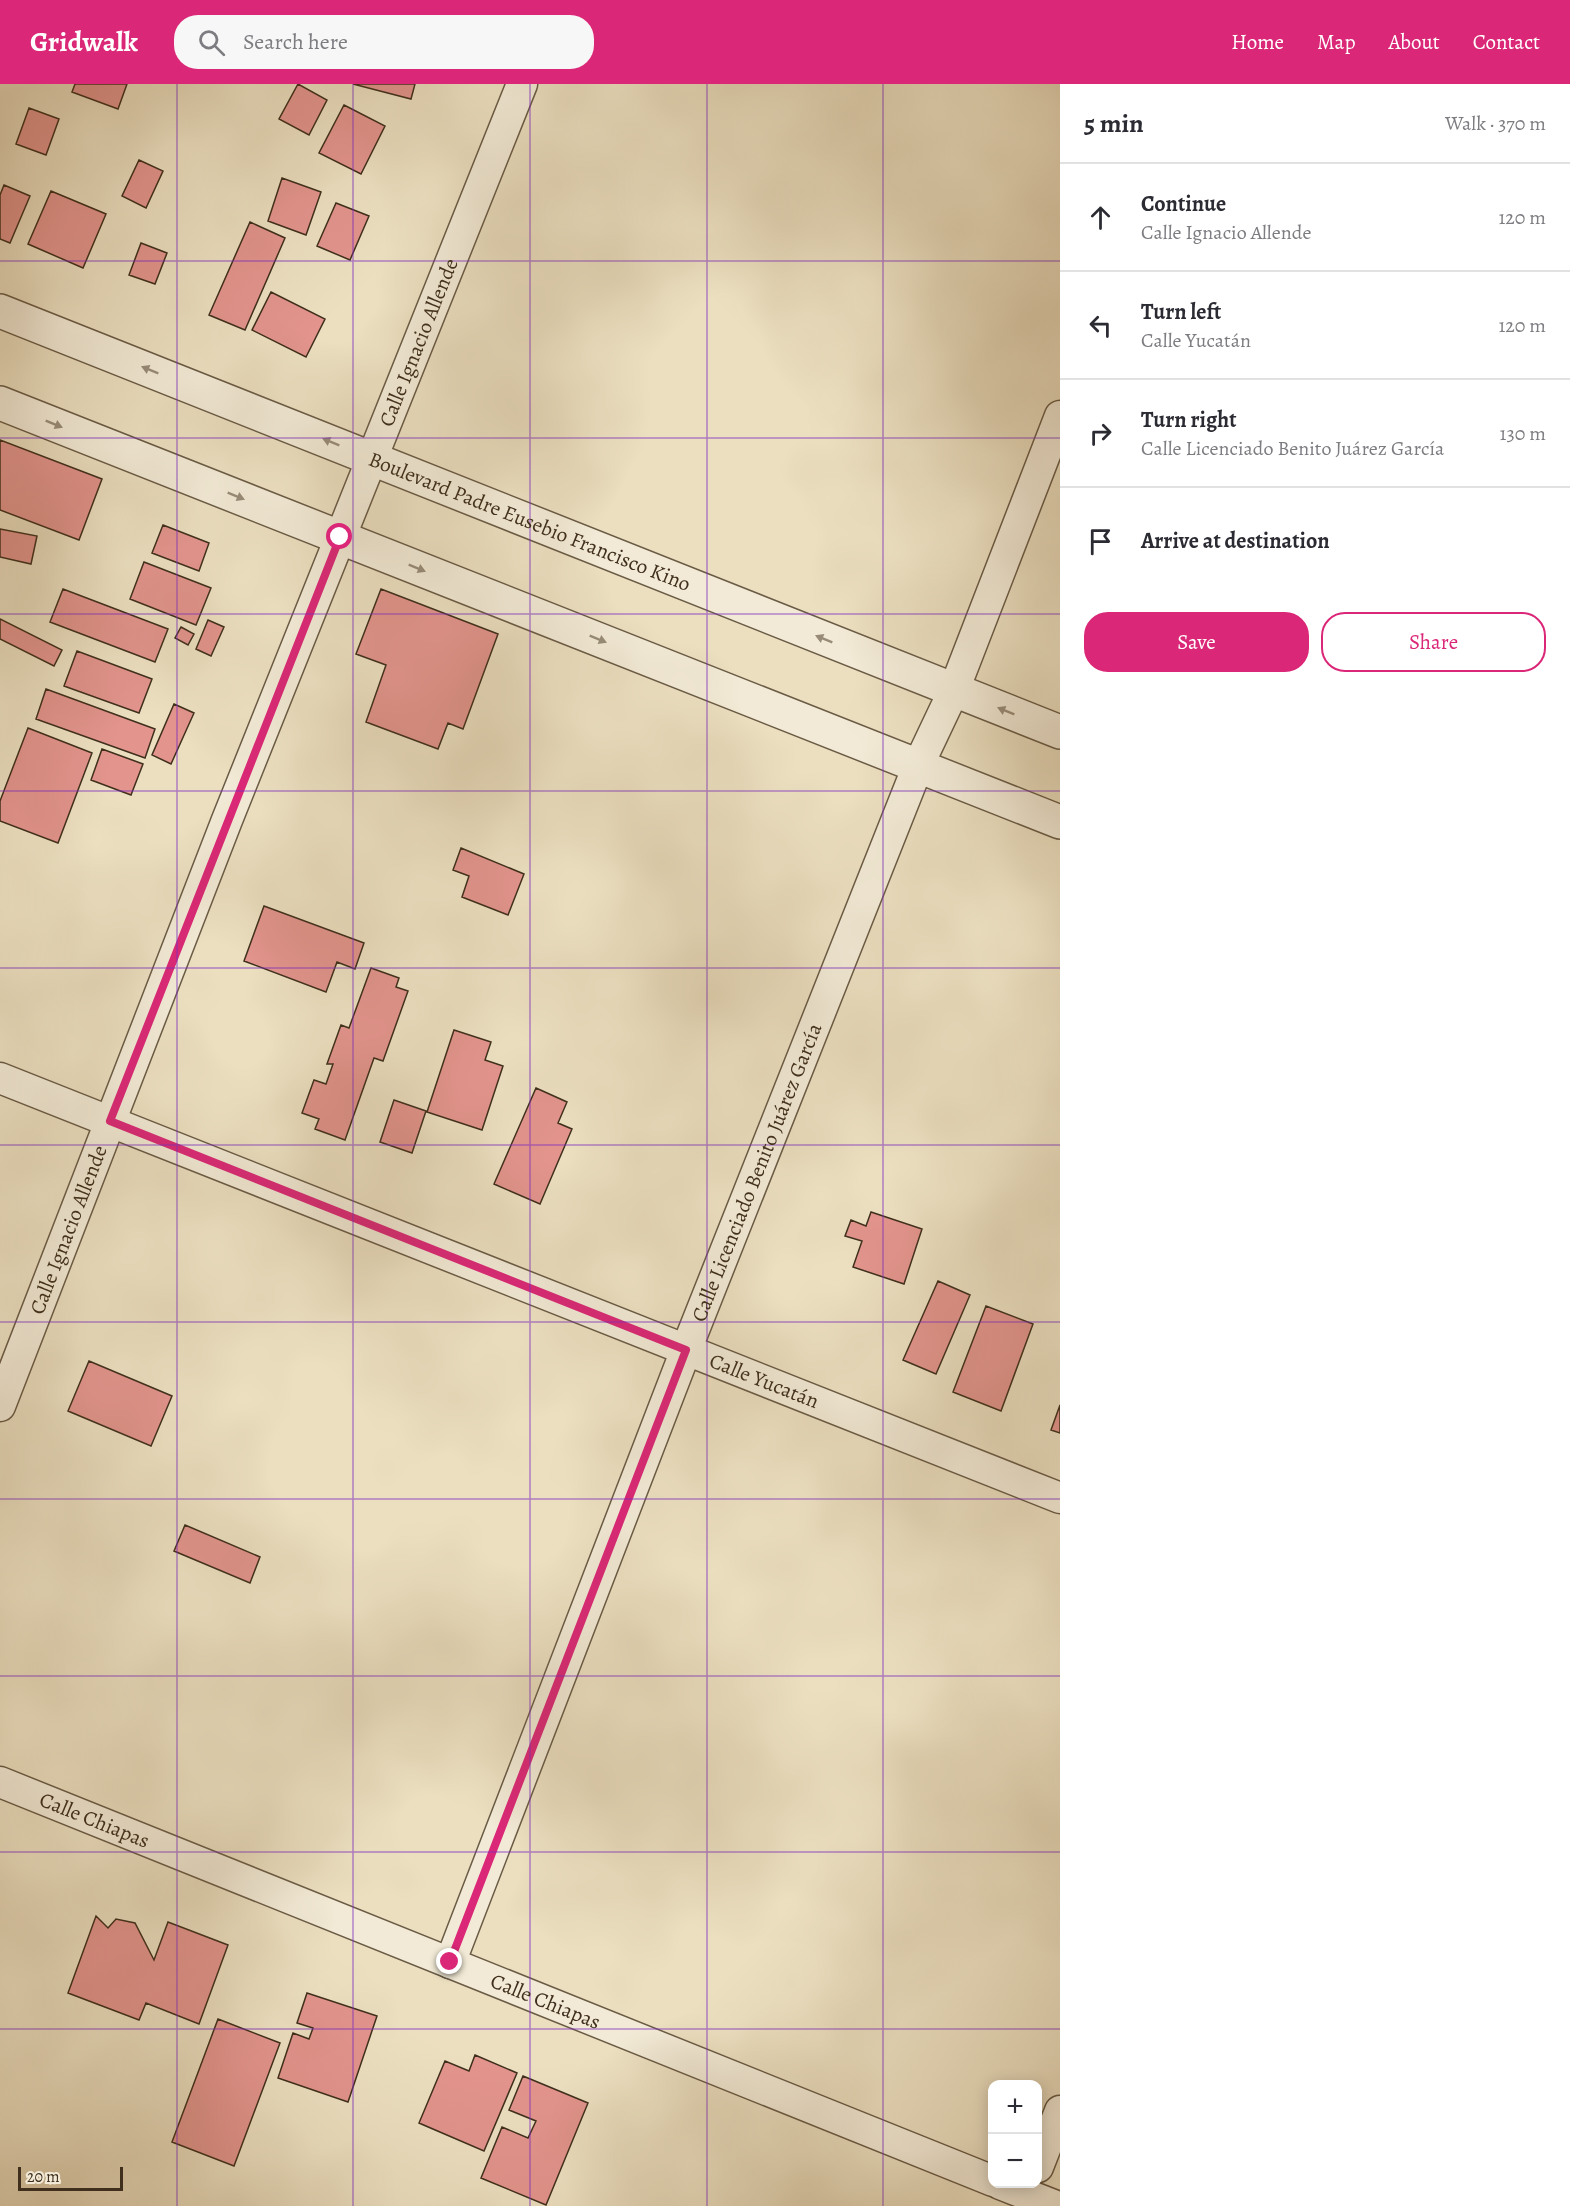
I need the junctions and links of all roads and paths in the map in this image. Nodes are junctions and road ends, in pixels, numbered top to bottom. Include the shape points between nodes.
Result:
1 (522, 84) edge
2 (0, 311) edge
3 (0, 403) edge
4 (1060, 416) edge
5 (373, 459) junction
6 (340, 537) junction
7 (954, 690) junction
8 (1060, 732) edge
9 (918, 766) junction
10 (1060, 822) edge
11 (0, 1078) edge
12 (110, 1121) junction
13 (686, 1350) junction
14 (0, 1406) edge
15 (1060, 1498) edge
16 (0, 1782) edge
17 (450, 1962) junction
18 (1060, 2111) edge
19 (1042, 2157) edge
20 (988, 2179) edge
21 (1020, 2192) edge
22 (1056, 2206) edge

1 - 5 street, Calle Ignacio Allende
5 -> 2 street, Boulevard Padre Eusebio Francisco Kino
3 -> 6 street
4 - 7 street, Calle Licenciado Benito Juárez García
5 - 6 street, Calle Ignacio Allende
7 -> 5 street, Boulevard Padre Eusebio Francisco Kino
6 -> 9 street
6 - 12 street, Calle Ignacio Allende
8 -> 7 street, Boulevard Padre Eusebio Francisco Kino
7 - 9 street, Calle Licenciado Benito Juárez García
9 - 10 street
9 - 13 street, Calle Licenciado Benito Juárez García
11 - 12 street, Calle Yucatán
12 - 13 street, Calle Yucatán
12 - 14 street, Calle Ignacio Allende
13 - 15 street, Calle Yucatán
13 - 17 street, Calle Licenciado Benito Juárez García
16 - 17 street, Calle Chiapas
17 - 20 street, Calle Chiapas
18 - 19 street
21 - 22 street

